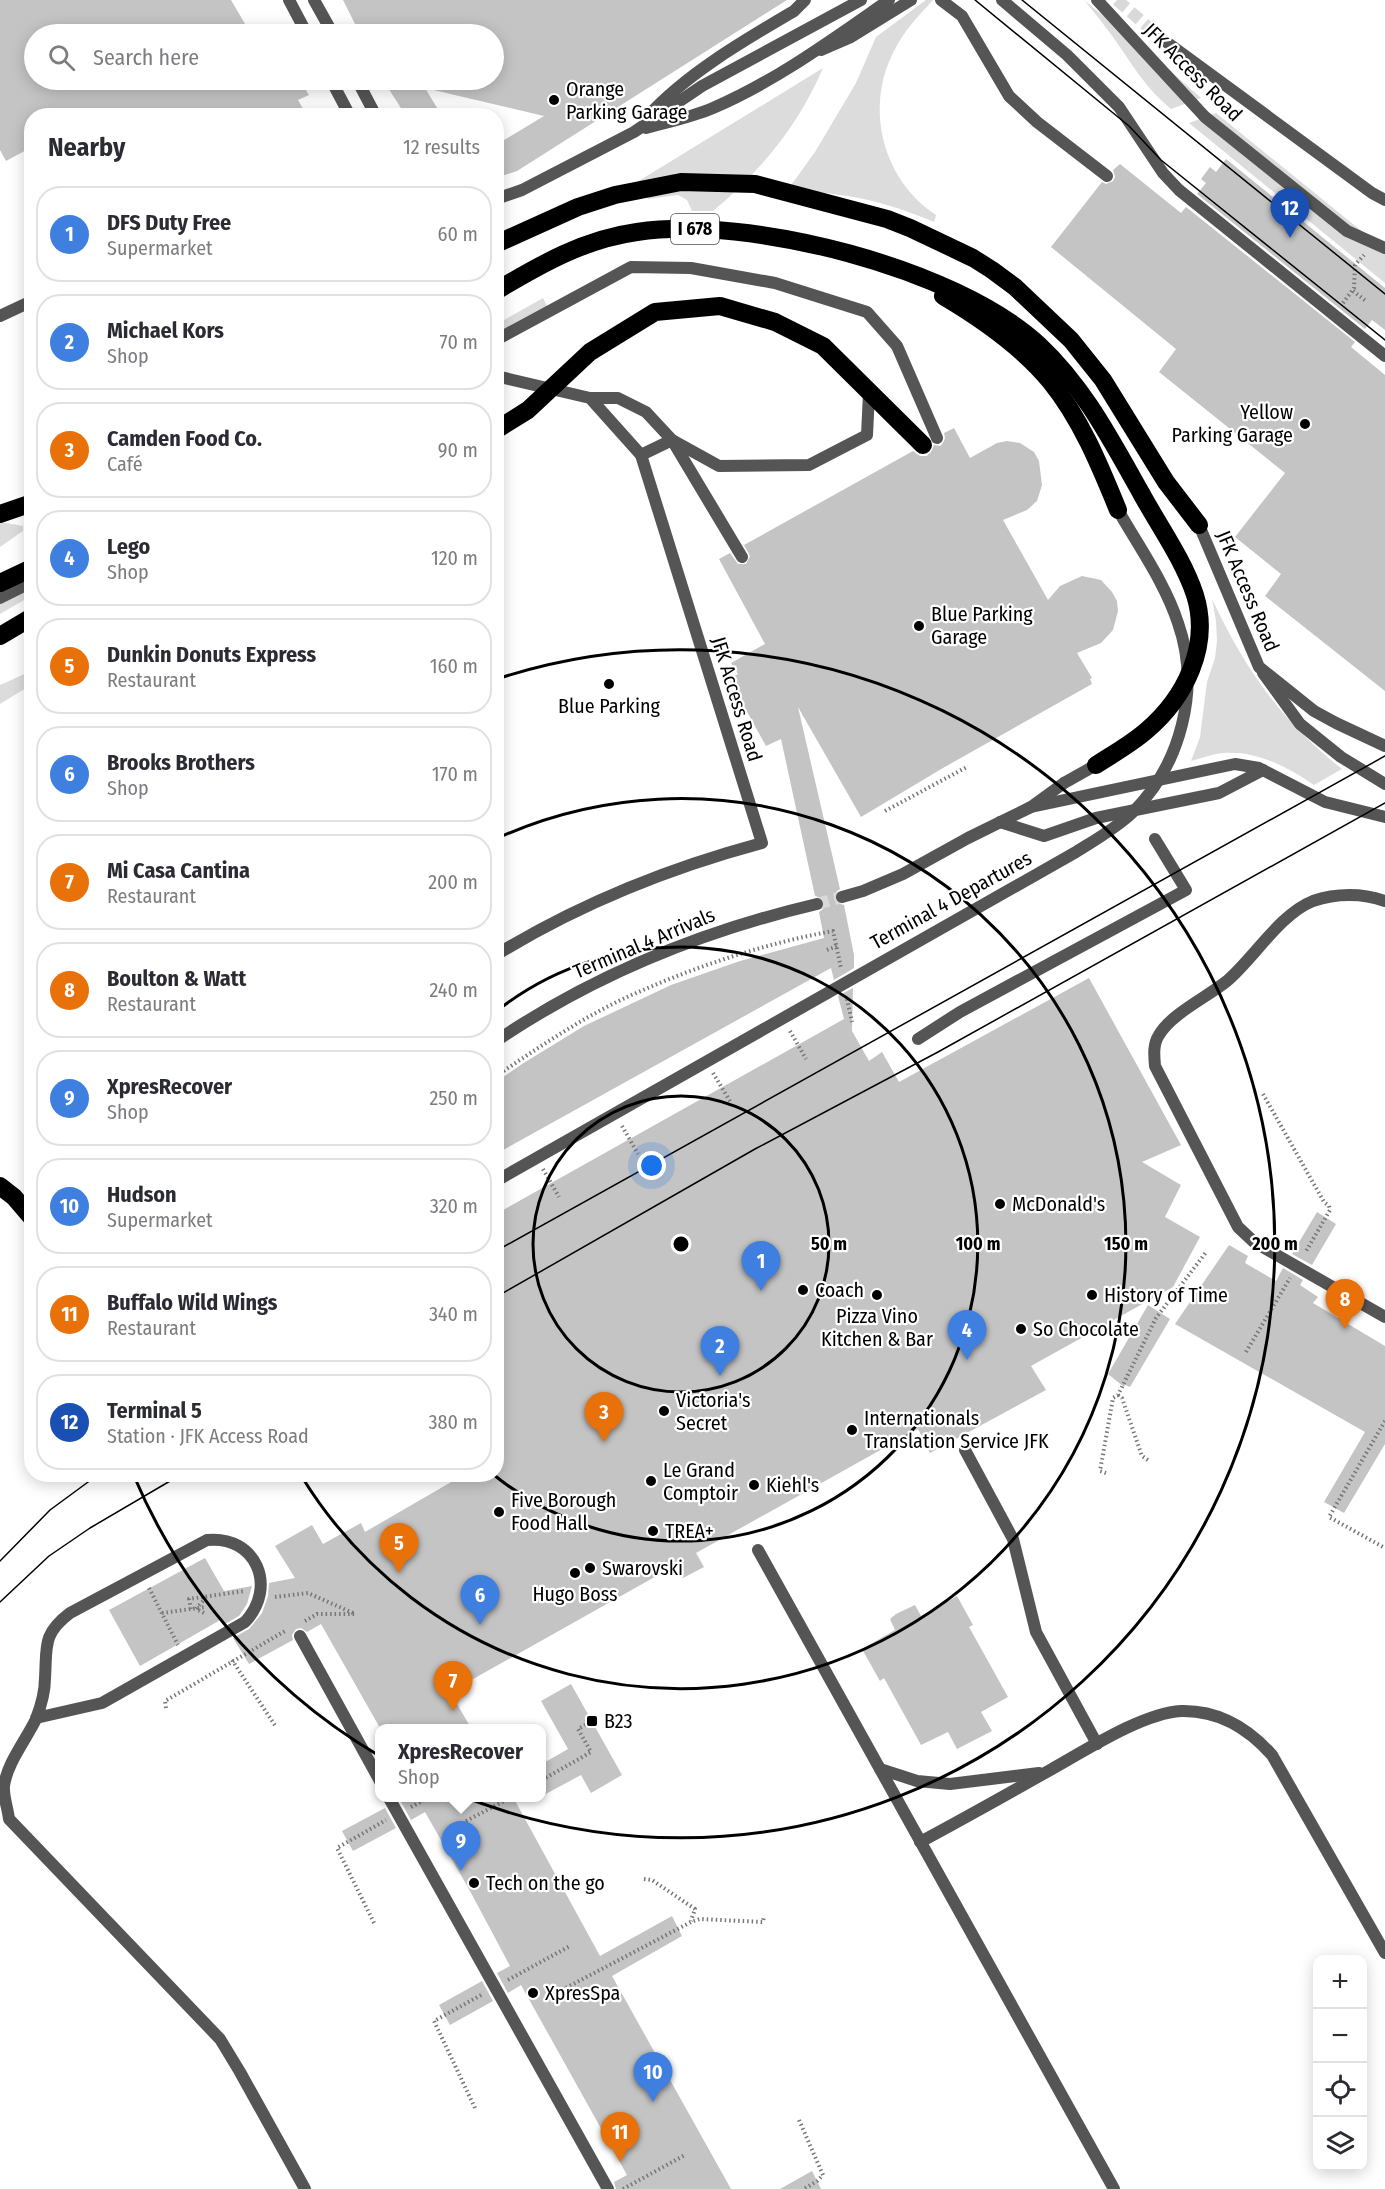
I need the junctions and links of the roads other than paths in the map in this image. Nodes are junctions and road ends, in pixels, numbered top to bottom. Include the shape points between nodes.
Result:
1 (289, 0) edge
2 (315, 0) edge
3 (805, 0) edge
4 (861, 0) edge
5 (889, 0) edge
6 (912, 0) edge
7 (941, 0) edge
8 (1002, 0) edge
9 (1097, 0) edge
10 (302, 24) edge
11 (328, 24) edge
12 (1161, 38) tunnel mouth
13 (812, 54) junction
14 (336, 90) edge
15 (362, 90) edge
16 (346, 108) edge
17 (372, 108) edge
18 (634, 132) junction
19 (1107, 176) dead end
20 (504, 197) edge
21 (1385, 200) edge
22 (504, 240) edge
23 (1385, 248) edge
24 (866, 260) junction
25 (504, 286) edge
26 (24, 305) edge
27 (0, 316) edge
28 (504, 336) edge
29 (1385, 356) edge
30 (504, 378) edge
31 (869, 393) junction
32 (590, 398) junction
33 (504, 425) edge
34 (672, 440) junction
35 (930, 442) joint
36 (641, 455) junction
37 (24, 506) edge
38 (1118, 510) joint
39 (0, 514) edge
40 (1199, 525) joint
41 (742, 557) dead end
42 (24, 572) edge
43 (0, 583) edge
44 (24, 586) edge
45 (0, 598) edge
46 (24, 622) edge
47 (0, 636) edge
48 (1259, 667) junction
49 (1385, 746) edge
50 (1096, 765) joint
51 (1263, 770) junction
52 (1385, 784) edge
53 (1031, 807) junction
54 (1385, 817) edge
55 (1000, 822) junction
56 (1155, 839) dead end
57 (842, 897) tunnel mouth
58 (1385, 901) edge
59 (817, 904) tunnel mouth
60 (504, 951) edge
61 (504, 1036) edge
62 (918, 1039) dead end
63 (504, 1175) edge
64 (0, 1186) edge
65 (24, 1209) edge
66 (1385, 1317) edge
67 (965, 1450) dead end
68 (758, 1550) dead end
69 (300, 1636) dead end
70 (36, 1718) junction
71 (1097, 1744) junction
72 (880, 1769) junction
73 (375, 1772) edge
74 (1047, 1772) junction
75 (392, 1802) edge
76 (921, 1842) junction
77 (1385, 1953) edge
78 (305, 2189) edge
79 (608, 2189) edge
80 (1114, 2189) edge

1 - 10 street
2 - 11 street
3 - 18 street via 666,96
4 - 18 street via 702,86
5 - 13 street
6 - 13 street via 851,37
7 - 19 street via 962,16 1009,96
8 - 29 street via 1119,106 1179,190
9 - 23 street, JFK Access Road via 1205,117 1347,231
12 - 21 street
13 - 18 street via 710,109
14 - 16 street
15 - 17 street
18 - 20 street
22 - 40 highway via 578,207 681,182 755,184 887,219 948,245 992,270 1071,340 1103,380 1166,482
24 - 25 highway, I 678 via 793,241 663,229 591,243
24 - 38 highway via 952,302 1026,356 1051,382 1074,417
24 - 50 highway via 927,278 979,303 1022,331 1063,368 1087,399 1183,568 1199,615 1198,646 1189,678 1148,730
26 - 27 street
28 - 35 street via 632,267 691,268 775,283 867,312 897,346
30 - 32 street
31 - 33 highway via 823,346 775,321 720,306 655,312 590,352 528,410
31 - 34 street via 867,435 809,465 719,466
31 - 35 highway
32 - 34 street via 618,398 646,412
32 - 36 street, JFK Access Road
34 - 36 street
34 - 41 street
36 - 60 street, JFK Access Road via 762,843 629,887
37 - 39 highway
38 - 63 street, Terminal 4 Departures via 1164,591 1178,622 1186,656 1182,726 1171,757 1154,786 1131,813 1096,840
40 - 48 street, JFK Access Road
42 - 43 highway
44 - 45 street
46 - 47 highway
48 - 49 street, JFK Access Road via 1314,711
48 - 52 street via 1300,724 1341,757
50 - 53 street
51 - 53 street via 1244,764 1227,765
51 - 54 street via 1325,801
51 - 55 street via 1219,793 1096,818 1044,836
53 - 55 street
55 - 57 street via 903,874
56 - 62 street via 1186,890 970,1006
58 - 66 street via 1347,895 1306,905 1287,919 1228,980 1172,1021 1158,1035 1153,1051 1155,1066 1238,1227 1254,1242
59 - 61 street, Terminal 4 Arrivals via 733,926 657,954 562,1001
64 - 65 highway
67 - 71 street via 1013,1539 1036,1632
68 - 72 street
69 - 73 street
70 - 70 street via 44,1694 45,1646 54,1626 70,1613 207,1540 230,1542 249,1554 261,1576 262,1590 245,1622 102,1703
70 - 78 street via 4,1787 9,1818 220,2039
71 - 74 street
71 - 77 street via 1152,1716 1180,1711 1223,1718 1249,1732 1282,1770
72 - 74 street via 917,1781 950,1784
72 - 76 street
74 - 76 street
75 - 79 street
76 - 80 street

